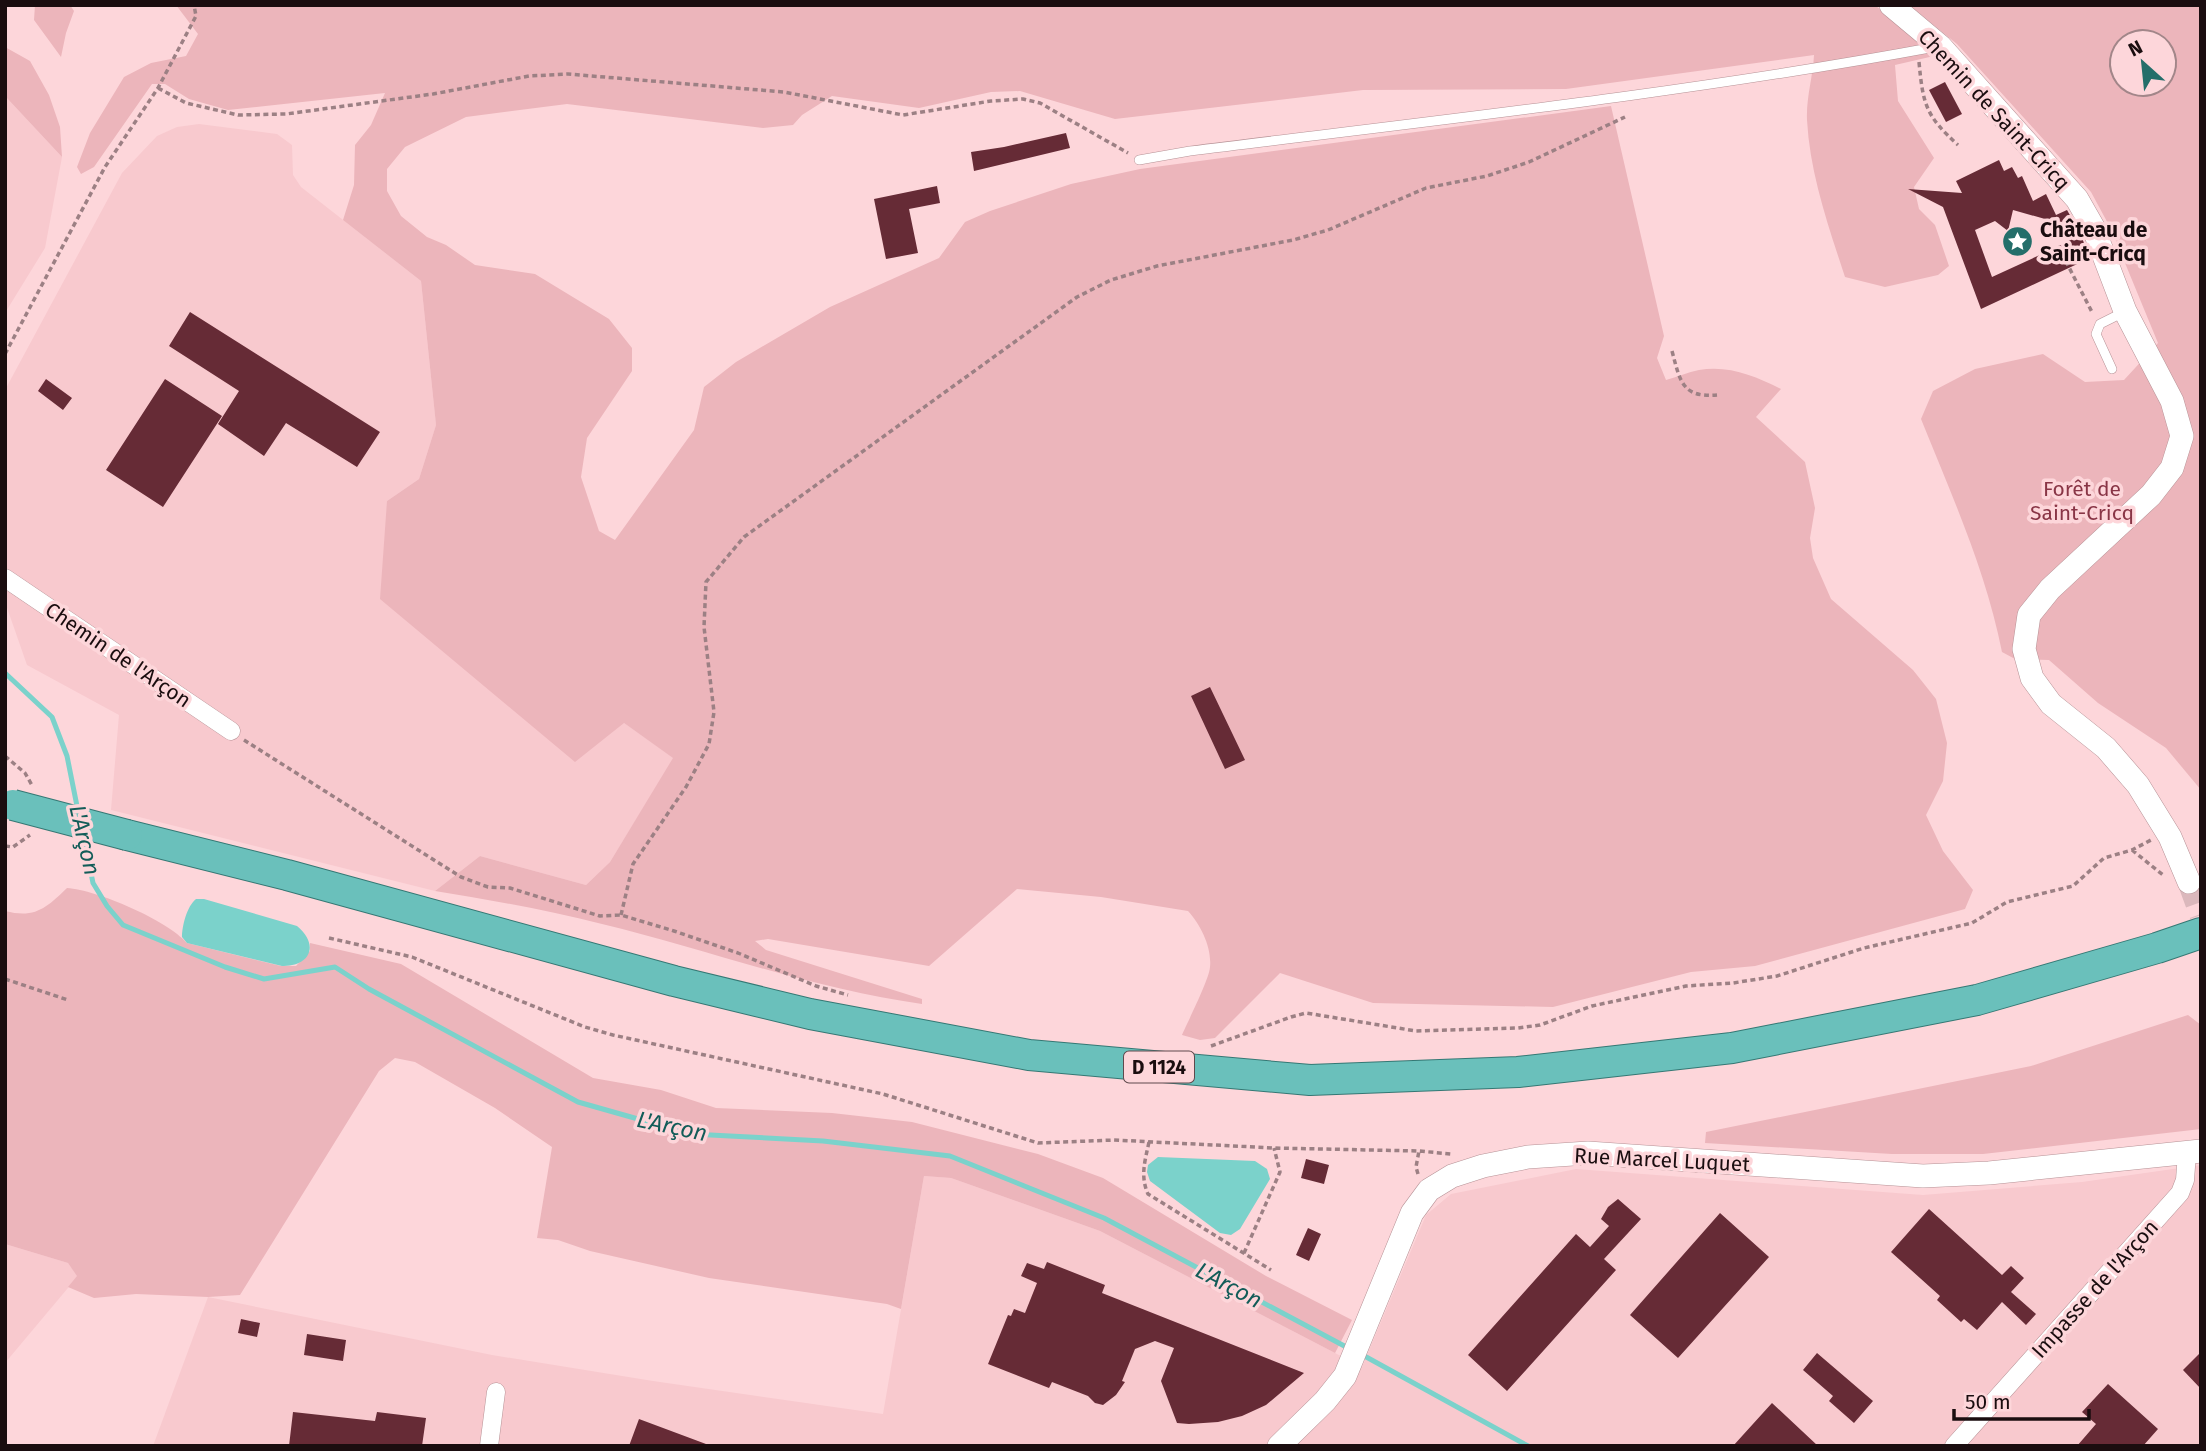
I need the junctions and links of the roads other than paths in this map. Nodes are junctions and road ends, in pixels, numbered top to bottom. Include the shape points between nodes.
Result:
1 (1891, 5) edge
2 (1929, 48) junction
3 (1139, 160) road end
4 (2125, 311) junction
5 (2112, 369) dead end
6 (5, 578) edge
7 (231, 732) road end
8 (9, 804) edge
9 (2189, 882) tunnel mouth
10 (2201, 933) edge
11 (2194, 1152) edge
12 (496, 1392) dead end
13 (489, 1446) edge
14 (1279, 1446) edge
15 (1954, 1446) edge

1 - 2 street, Chemin de Saint-Cricq
2 - 3 lane via 1745,80
2 - 4 street, Chemin de Saint-Cricq via 2077,199 2093,227
4 - 5 lane via 2100,324 2096,334
4 - 9 street, Chemin de Saint-Cricq via 2172,401 2182,436 2172,468 2151,495 2050,589 2029,615 2024,649 2032,678 2051,704 2105,748 2138,785 2170,836
6 - 7 street, Chemin de l'Arçon
8 - 10 highway, D 1124, bridge via 810,1014 1029,1055 1310,1080 1518,1072 1732,1048 1977,1000
11 - 14 street, Rue Marcel Luquet via 1923,1176 1588,1153 1528,1157 1452,1175 1429,1190 1412,1213 1345,1376
11 - 15 street, Impasse de l'Arçon via 2180,1193
12 - 13 street

